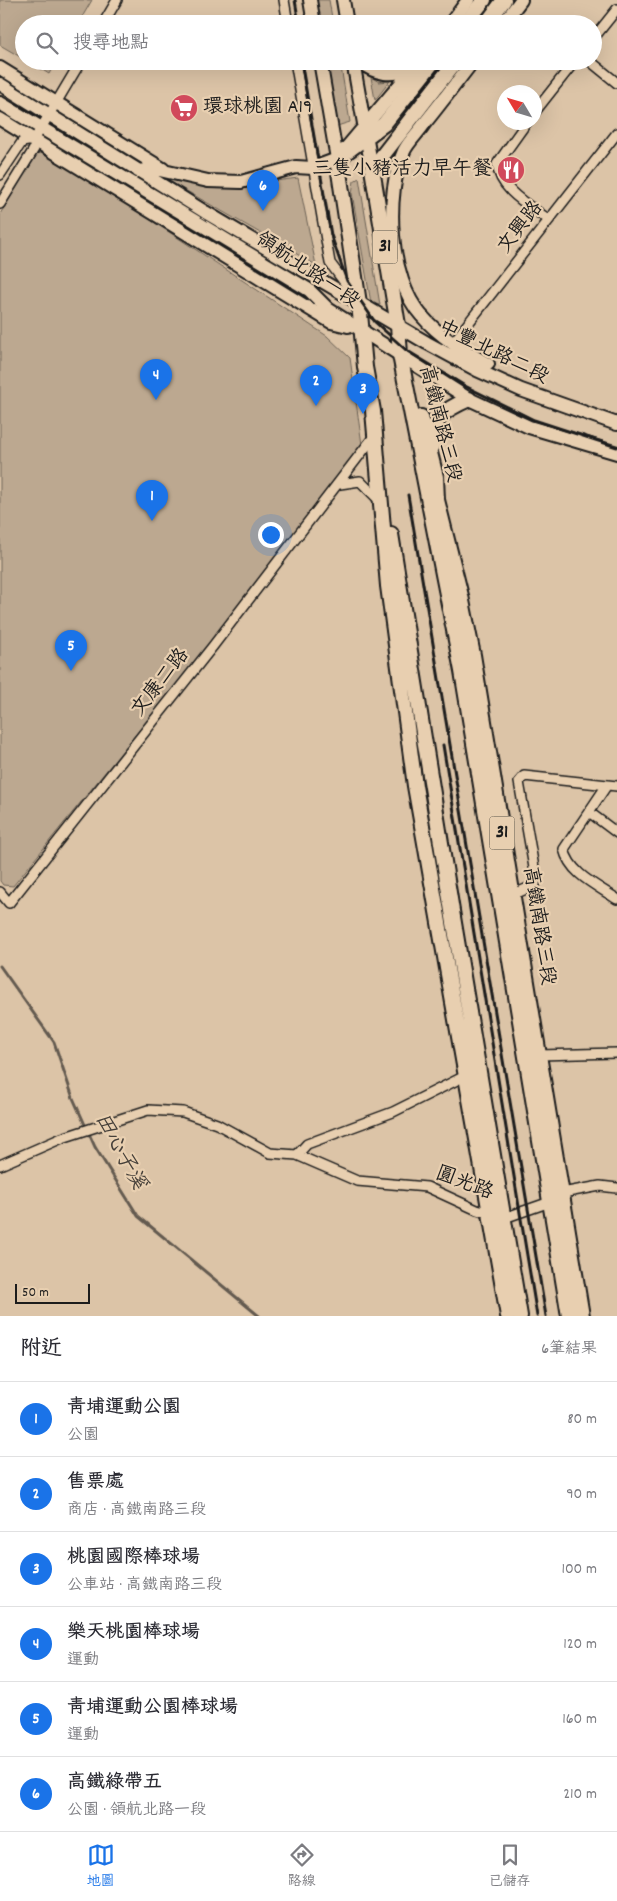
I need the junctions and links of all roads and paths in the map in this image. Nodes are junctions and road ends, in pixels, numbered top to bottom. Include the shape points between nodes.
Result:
1 (116, 0) edge
2 (284, 0) edge
3 (310, 0) edge
4 (343, 0) edge
5 (468, 0) edge
6 (484, 0) edge
7 (504, 0) edge
8 (521, 0) edge
9 (617, 9) edge
10 (108, 15) edge
11 (286, 15) edge
12 (312, 15) edge
13 (346, 15) edge
14 (457, 15) edge
15 (472, 15) edge
16 (493, 15) edge
17 (510, 15) edge
18 (602, 28) edge
19 (0, 68) edge
20 (76, 70) edge
21 (297, 70) edge
22 (322, 70) edge
23 (355, 70) edge
24 (370, 70) edge
25 (405, 70) edge
26 (413, 70) edge
27 (427, 70) edge
28 (449, 70) edge
29 (466, 70) edge
30 (568, 70) edge
31 (601, 70) edge
32 (617, 83) edge
33 (0, 84) edge
34 (446, 96) junction
35 (0, 103) edge
36 (57, 103) junction
37 (542, 103) edge
38 (49, 115) junction
39 (0, 119) edge
40 (41, 128) junction
41 (403, 130) junction
42 (521, 130) edge
43 (102, 131) junction
44 (365, 132) junction
45 (617, 133) edge
46 (34, 140) junction
47 (337, 159) junction
48 (313, 168) junction
49 (372, 169) junction
50 (138, 171) junction
51 (165, 171) junction
52 (0, 175) edge
53 (0, 204) edge
54 (549, 220) junction
55 (359, 302) junction
56 (398, 324) junction
57 (362, 330) junction
58 (452, 344) junction
59 (400, 355) junction
60 (488, 364) dead end
61 (469, 399) junction
62 (617, 424) edge
63 (414, 427) junction
64 (375, 435) junction
65 (617, 453) edge
66 (436, 477) junction
67 (340, 484) junction
68 (380, 500) junction
69 (437, 500) junction
70 (612, 786) edge
71 (589, 812) junction
72 (617, 834) edge
73 (0, 892) edge
74 (512, 895) junction
75 (617, 898) edge
76 (452, 911) junction
77 (508, 949) junction
78 (451, 980) junction
79 (617, 1053) edge
80 (539, 1055) junction
81 (467, 1075) junction
82 (297, 1154) junction
83 (0, 1165) edge
84 (617, 1188) edge
85 (562, 1193) junction
86 (550, 1202) junction
87 (497, 1216) junction
88 (508, 1316) edge
89 (520, 1316) edge
90 (569, 1316) edge
91 (582, 1316) edge

1 - 10 street
2 - 11 street
3 - 12 street
4 - 13 street
5 - 14 street
6 - 15 main road
7 - 16 main road
8 - 17 street
9 - 18 street
19 - 36 street
20 - 36 street
21 - 48 street
22 - 47 street
23 - 44 street
24 - 25 street via 392,75
26 - 44 street
27 - 44 main road via 384,124
28 - 41 main road
29 - 34 street
30 - 37 street
31 - 32 street
33 - 38 street, 領航北路一段
34 - 41 street
34 - 58 street via 404,150 394,180 392,206 395,249 404,286 419,314
35 - 40 street, 領航北路一段
36 - 38 street
36 - 43 street
38 - 40 street
38 - 50 street, 領航北路一段
39 - 46 street, 領航北路一段
40 - 46 street
40 - 57 street, 領航北路一段 via 309,290 328,309
41 - 49 main road
42 - 54 street via 497,164 499,177 510,191
43 - 50 street
43 - 51 street
44 - 47 main road
44 - 49 street
45 - 54 street, 文興路
46 - 52 street via 22,142
46 - 53 street via 34,149
46 - 57 street, 領航北路一段 via 331,322
47 - 48 street
47 - 55 main road, 31
48 - 51 street via 296,167 241,182 208,181
48 - 55 street via 330,263
49 - 56 main road, 31
50 - 51 street
50 - 55 street, 領航北路一段
54 - 58 street, 文興路
55 - 56 street, 中豐北路二段
55 - 57 main road, 31
56 - 59 main road, 31
56 - 62 street, 中豐北路二段 via 477,370 529,393
57 - 59 street
57 - 64 main road, 31
58 - 60 street
59 - 61 street
59 - 63 main road, 高鐵南路三段 / 31
59 - 66 main road, 高鐵南路三段 / 31
61 - 65 street via 528,427
61 - 66 main road via 445,411 433,426
63 - 69 main road
63 - 77 main road, 高鐵南路三段 / 31 via 446,585
64 - 67 street, 文康二路
64 - 68 main road, 31
64 - 76 main road, 31
66 - 69 main road, 高鐵南路三段 / 31
67 - 68 street via 360,481
67 - 73 street, 文康二路 via 9,903
68 - 78 main road, 31 via 388,586 415,786
69 - 74 main road, 高鐵南路三段 / 31 via 473,655
70 - 71 street
70 - 74 street via 524,776 519,782 536,878 530,889
71 - 72 street
71 - 75 street via 564,849 567,862
74 - 77 main road
74 - 80 main road, 高鐵南路三段 / 31
76 - 78 main road
76 - 87 main road, 31
77 - 86 main road, 高鐵南路三段 / 31
78 - 81 main road, 31
79 - 80 street
80 - 85 main road, 高鐵南路三段 / 31
81 - 82 street via 393,1112 307,1144
81 - 87 main road, 31
82 - 83 street, 圓光路 via 270,1153 217,1124 183,1112 148,1110 62,1138
82 - 87 street, 圓光路 via 357,1181 427,1187
84 - 85 street, 圓光路 via 600,1186
85 - 86 street, 圓光路
85 - 91 main road, 高鐵南路三段 / 31
86 - 87 street, 圓光路
86 - 90 main road, 高鐵南路三段 / 31
87 - 88 main road, 31
87 - 89 main road, 31

